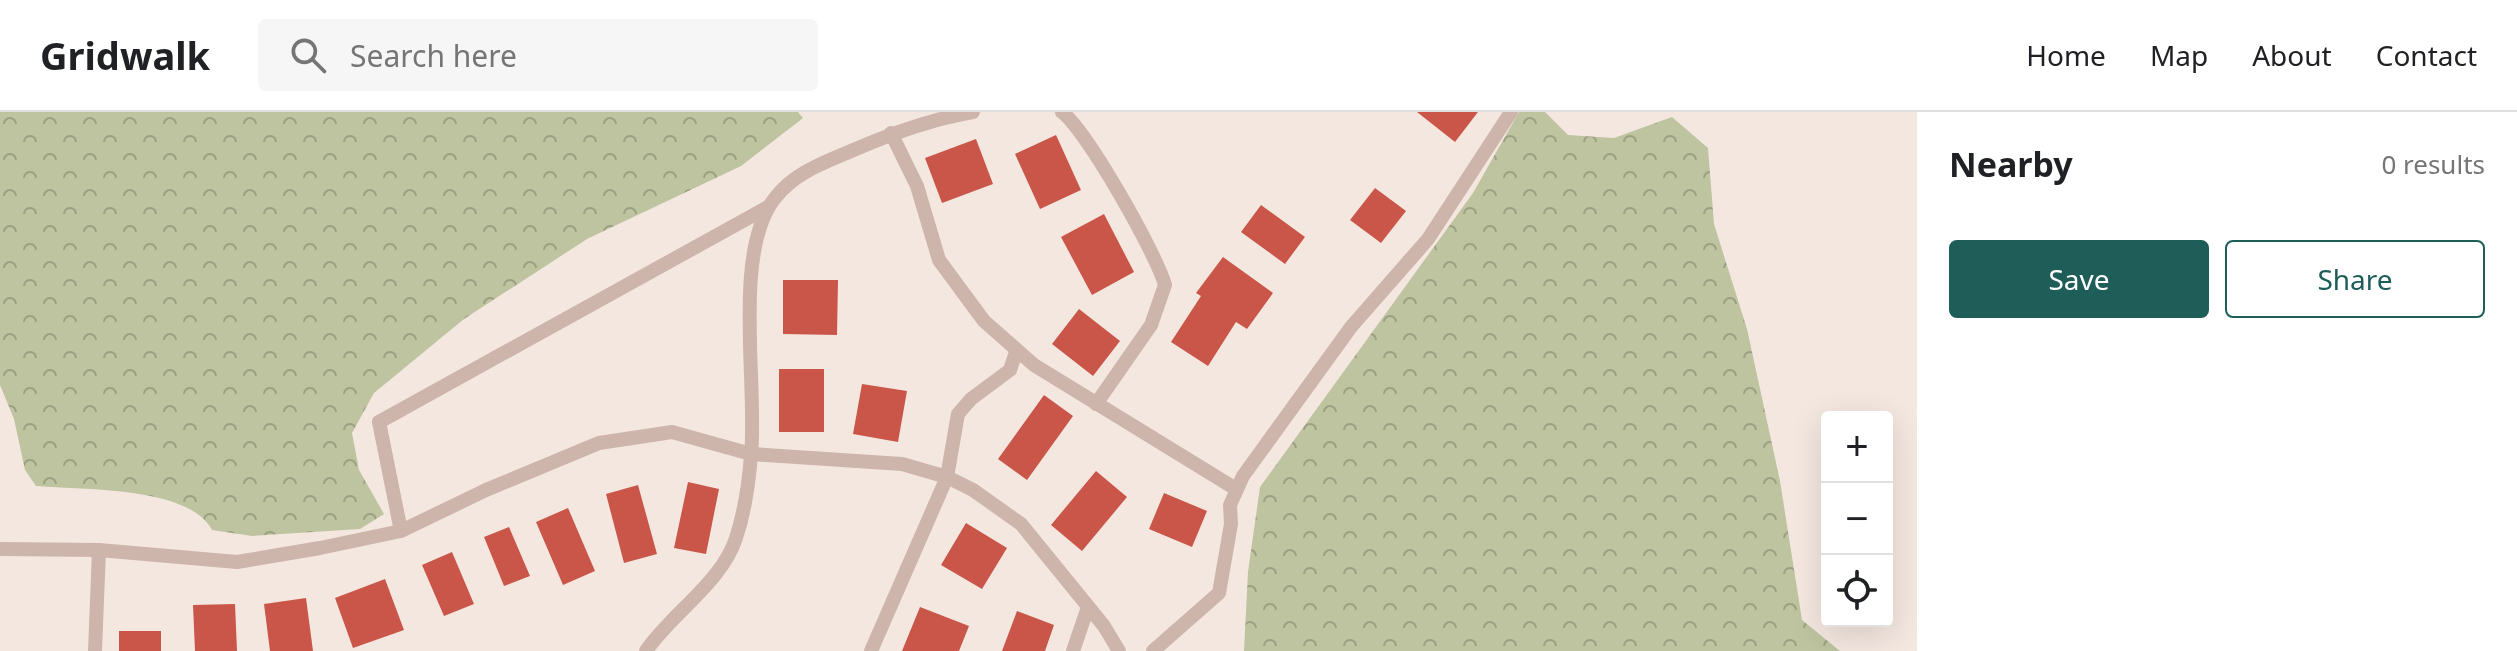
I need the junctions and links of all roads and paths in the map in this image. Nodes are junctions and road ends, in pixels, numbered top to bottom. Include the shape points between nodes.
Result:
1 (973, 112) edge
2 (1062, 112) edge
3 (1511, 112) edge
4 (891, 133) junction
5 (768, 207) junction
6 (1016, 352) junction
7 (1096, 404) junction
8 (751, 454) junction
9 (947, 477) junction
10 (1236, 489) junction
11 (401, 531) junction
12 (0, 549) edge
13 (99, 550) junction
14 (1088, 607) junction
15 (95, 651) edge
16 (646, 651) edge
17 (871, 651) edge
18 (1073, 651) edge
19 (1119, 651) edge
20 (1153, 651) edge

1 - 4 street
2 - 7 street via 1150,247 1165,285 1151,325
3 - 10 street via 1428,239 1351,327
4 - 5 street via 810,169 785,186
4 - 6 street via 917,186 939,260 967,302
5 - 8 street via 757,232 752,285
5 - 11 street via 379,422
6 - 7 street
6 - 9 street via 1010,370 958,414
7 - 10 street
8 - 9 street via 902,464
8 - 11 street via 672,432 599,443
8 - 16 street via 728,560
9 - 14 street via 1021,524
9 - 17 street
10 - 20 street via 1219,593
11 - 13 street via 237,562
12 - 13 street
13 - 15 street
14 - 18 street
14 - 19 street

